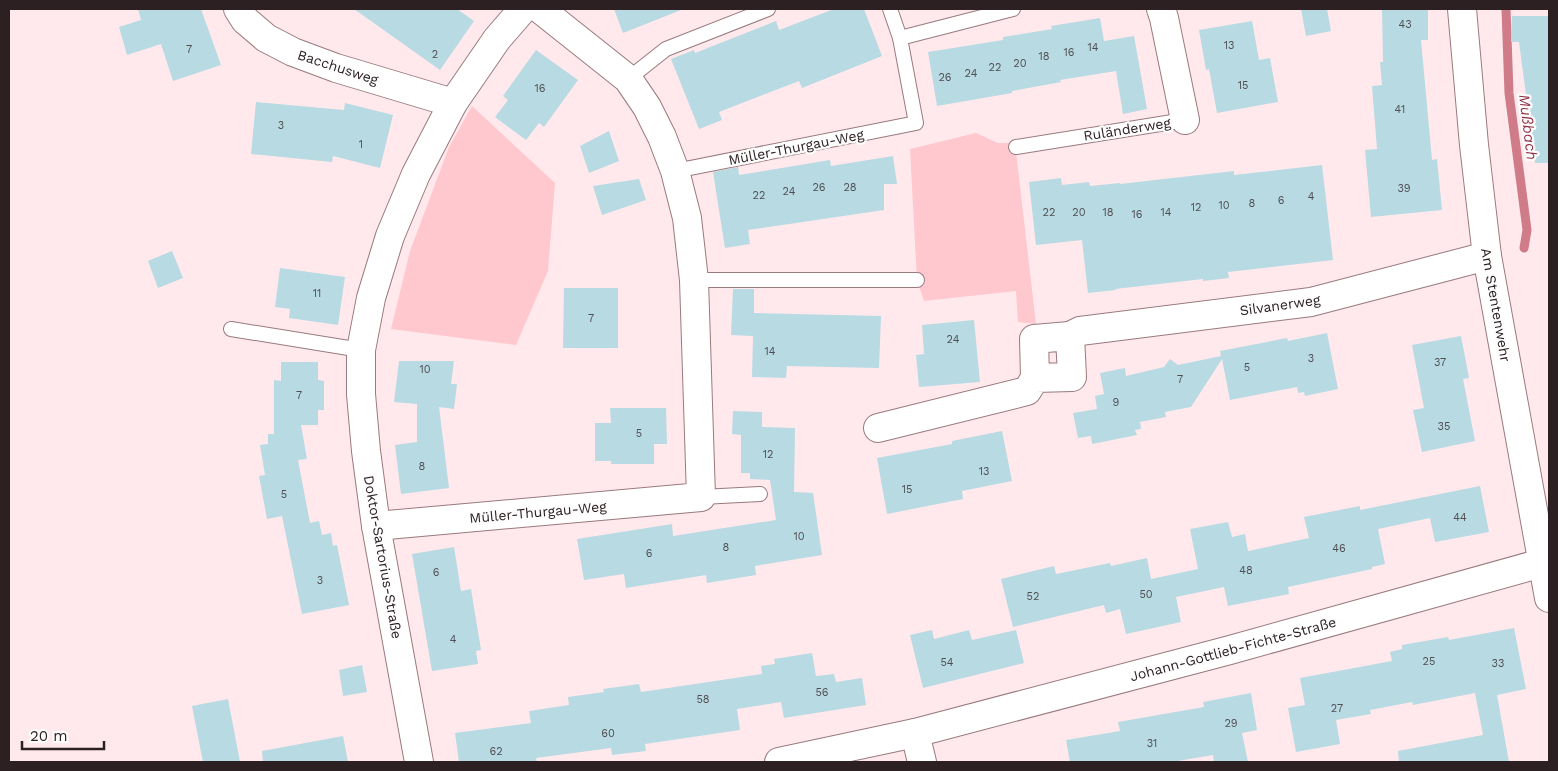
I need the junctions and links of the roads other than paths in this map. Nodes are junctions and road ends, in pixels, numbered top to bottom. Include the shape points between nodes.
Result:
1 (238, 9) edge
2 (523, 9) edge
3 (540, 9) edge
4 (768, 9) edge
5 (890, 9) edge
6 (1013, 9) edge
7 (1160, 9) edge
8 (1462, 9) edge
9 (900, 38) junction
10 (628, 79) junction
11 (453, 103) junction
12 (1185, 120) joint
13 (1016, 147) dead end
14 (675, 171) junction
15 (1487, 256) junction
16 (694, 280) junction
17 (917, 280) dead end
18 (232, 330) dead end
19 (1070, 336) junction
20 (361, 350) junction
21 (1035, 378) junction
22 (878, 428) dead end
23 (760, 494) dead end
24 (701, 498) junction
25 (376, 526) junction
26 (1546, 562) edge
27 (1549, 598) edge
28 (915, 734) junction
29 (420, 762) edge
30 (780, 762) edge
31 (922, 762) edge

1 - 11 street, Bacchusweg via 245,20 266,38 293,52
2 - 11 street, Doktor-Sartorius-Straße via 497,38
3 - 10 street
4 - 10 lane via 666,49
5 - 9 lane
6 - 9 lane
7 - 12 street, Ruländerweg
8 - 15 street, Am Stentenwehr
9 - 14 lane, Müller-Thurgau-Weg via 916,123
10 - 14 street via 647,107
11 - 20 street, Doktor-Sartorius-Straße via 416,174 390,236 371,298
12 - 13 lane, Ruländerweg
14 - 16 street via 687,218
15 - 19 street, Silvanerweg via 1311,302 1080,331
15 - 26 street, Am Stentenwehr
16 - 17 lane
16 - 24 street
18 - 20 lane
19 - 21 street, Silvanerweg via 1034,338
19 - 21 street via 1072,377
20 - 25 street, Doktor-Sartorius-Straße via 365,441
21 - 22 street via 1027,391
23 - 24 lane, Müller-Thurgau-Weg
24 - 25 street, Müller-Thurgau-Weg
25 - 29 street, Doktor-Sartorius-Straße
26 - 27 street, Am Stentenwehr
26 - 28 street, Johann-Gottlieb-Fichte-Straße
28 - 30 street, Johann-Gottlieb-Fichte-Straße
28 - 31 street

